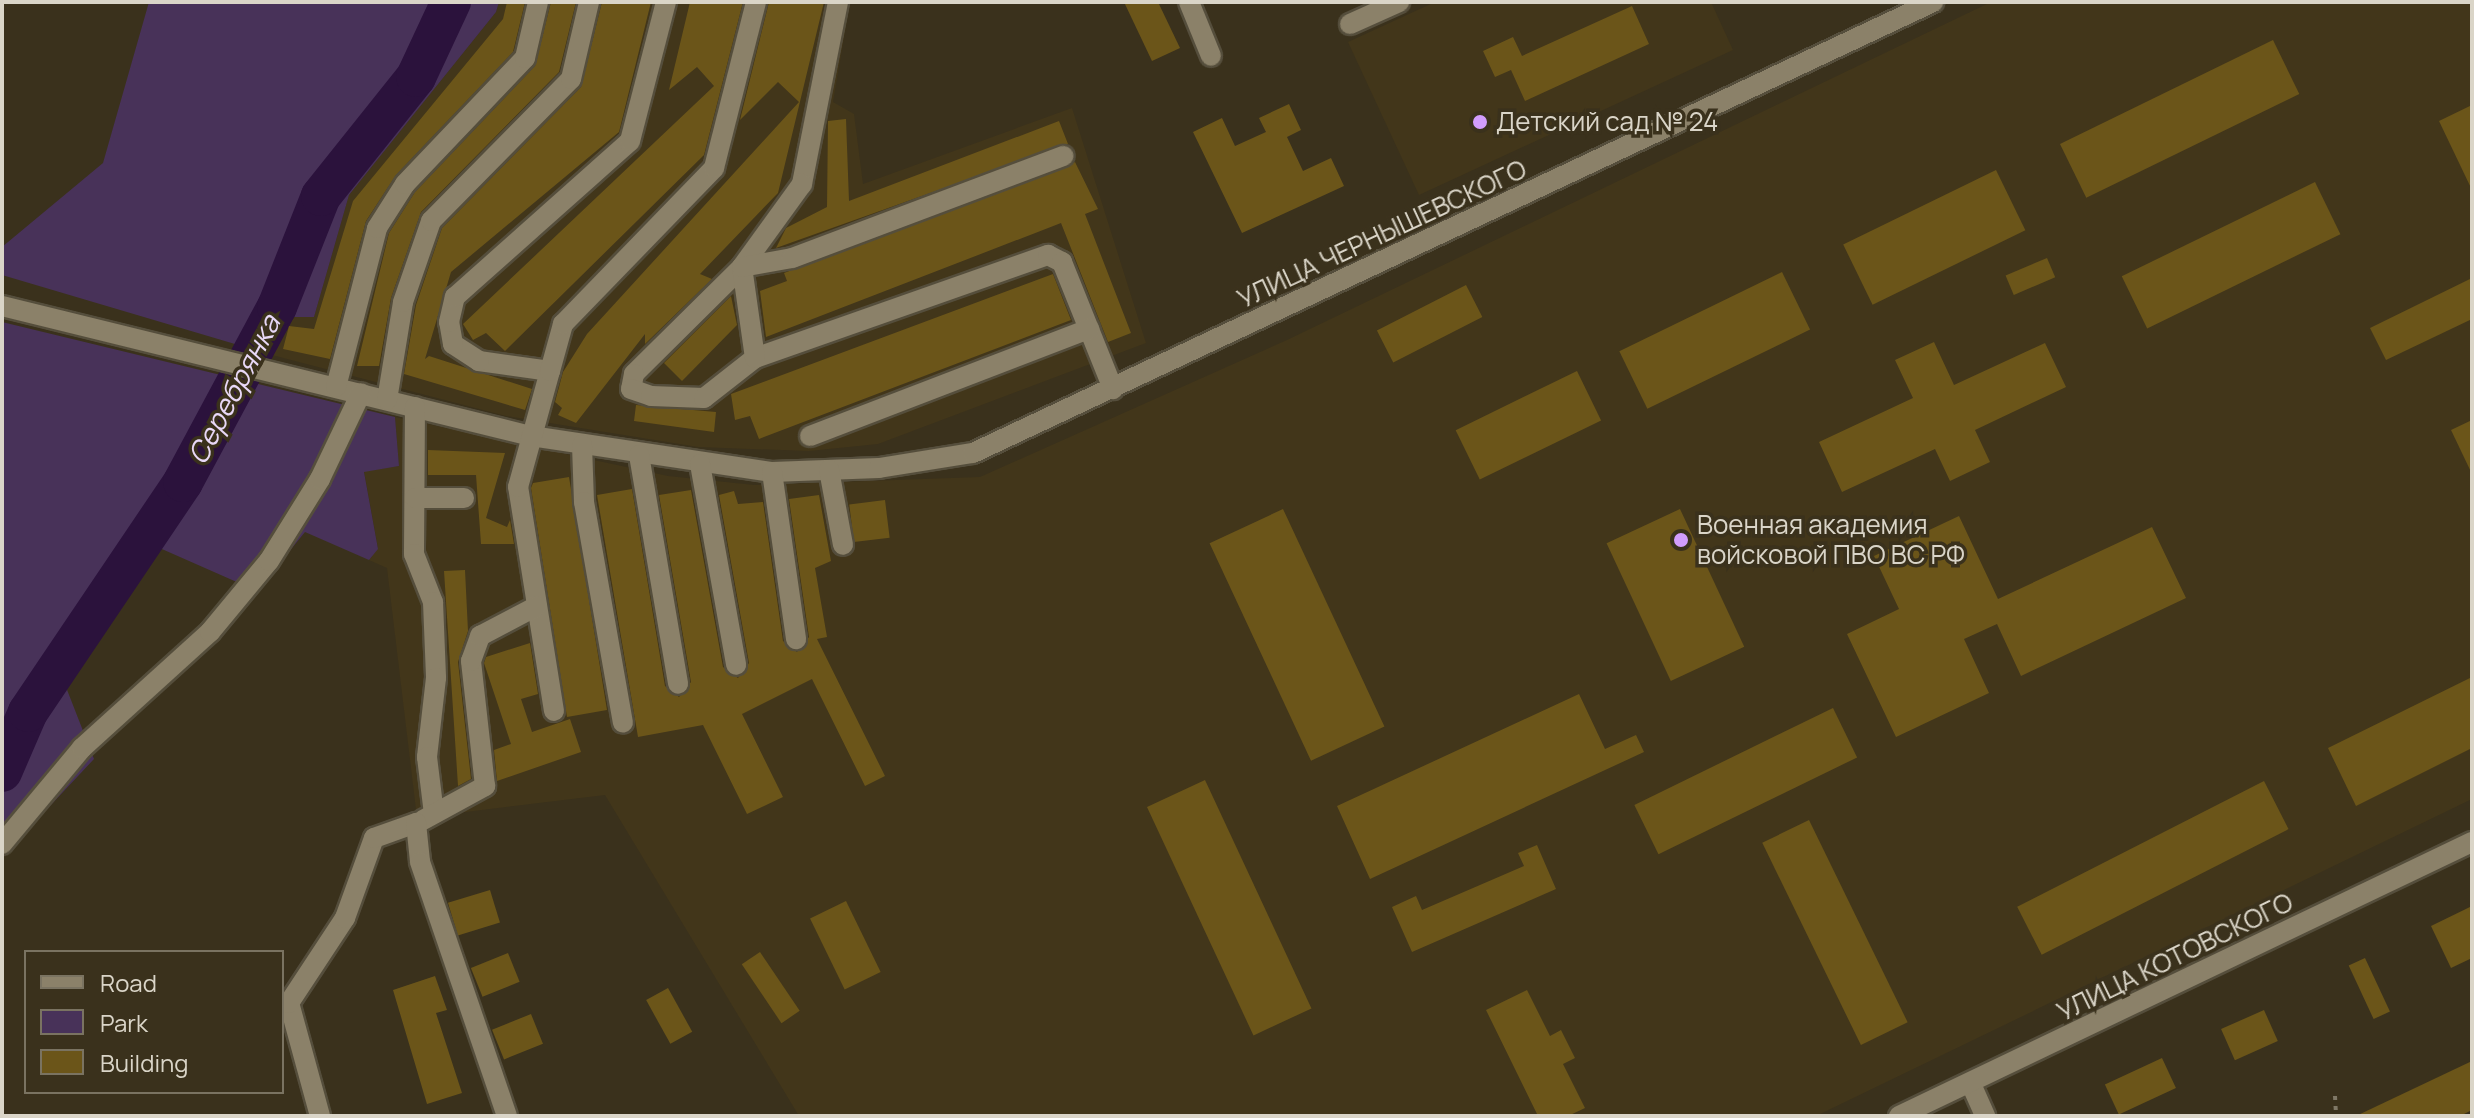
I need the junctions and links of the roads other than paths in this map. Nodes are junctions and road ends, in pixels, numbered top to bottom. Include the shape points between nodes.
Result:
1 (538, 2) edge
2 (589, 2) edge
3 (666, 2) edge
4 (756, 2) edge
5 (838, 2) edge
6 (1189, 2) edge
7 (1399, 2) edge
8 (1933, 2) edge
9 (1350, 24) dead end
10 (1211, 56) dead end
11 (1064, 156) dead end
12 (742, 267) junction
13 (2, 306) edge
14 (1089, 329) junction
15 (755, 358) junction
16 (550, 371) junction
17 (331, 386) junction
18 (1113, 389) junction
19 (361, 393) junction
20 (387, 400) junction
21 (415, 407) junction
22 (531, 436) junction
23 (810, 436) dead end
24 (582, 445) junction
25 (639, 455) junction
26 (700, 464) junction
27 (829, 470) junction
28 (772, 472) junction
29 (415, 498) junction
30 (464, 498) dead end
31 (843, 545) dead end
32 (537, 606) junction
33 (796, 639) dead end
34 (736, 665) dead end
35 (678, 684) dead end
36 (554, 711) dead end
37 (623, 723) dead end
38 (425, 819) junction
39 (2472, 842) edge
40 (2, 844) edge
41 (1971, 1084) junction
42 (320, 1116) edge
43 (507, 1116) edge
44 (1899, 1116) edge
45 (1985, 1116) edge

1 - 17 street via 525,58 405,184 377,228
2 - 20 street via 571,79 431,221 403,302
3 - 16 street via 630,141 455,297 449,322 453,344 479,361
4 - 16 street via 714,168 563,324
5 - 12 street via 802,184
6 - 10 street
7 - 9 street
8 - 18 street, УЛИЦА ЧЕРНЫШЕВСКОГО
11 - 12 street via 792,258
12 - 15 street
12 - 15 street via 634,374 631,389 651,396 704,398
13 - 17 street, УЛИЦА ЧЕРНЫШЕВСКОГО
14 - 15 street via 1062,262 1048,255
14 - 18 street
14 - 23 street
16 - 22 street
17 - 19 street, УЛИЦА ЧЕРНЫШЕВСКОГО
18 - 27 street, УЛИЦА ЧЕРНЫШЕВСКОГО via 973,453
19 - 20 street, УЛИЦА ЧЕРНЫШЕВСКОГО
19 - 40 street via 320,479 269,561 210,632 82,748
20 - 21 street, УЛИЦА ЧЕРНЫШЕВСКОГО
21 - 22 street, УЛИЦА ЧЕРНЫШЕВСКОГО
21 - 29 street
22 - 24 street, УЛИЦА ЧЕРНЫШЕВСКОГО
22 - 32 street via 518,487
24 - 25 street, УЛИЦА ЧЕРНЫШЕВСКОГО
24 - 37 street via 584,502
25 - 26 street, УЛИЦА ЧЕРНЫШЕВСКОГО
25 - 35 street
26 - 28 street, УЛИЦА ЧЕРНЫШЕВСКОГО
26 - 34 street
27 - 28 street, УЛИЦА ЧЕРНЫШЕВСКОГО
27 - 31 street
28 - 33 street
29 - 30 street
29 - 38 street via 414,554 433,602 436,678
32 - 36 street
32 - 38 street via 480,636 471,661 485,786
38 - 42 street via 374,838 345,918 289,1003
38 - 43 street via 420,862
39 - 41 street, УЛИЦА КОТОВСКОГО
41 - 44 street, УЛИЦА КОТОВСКОГО
41 - 45 street

